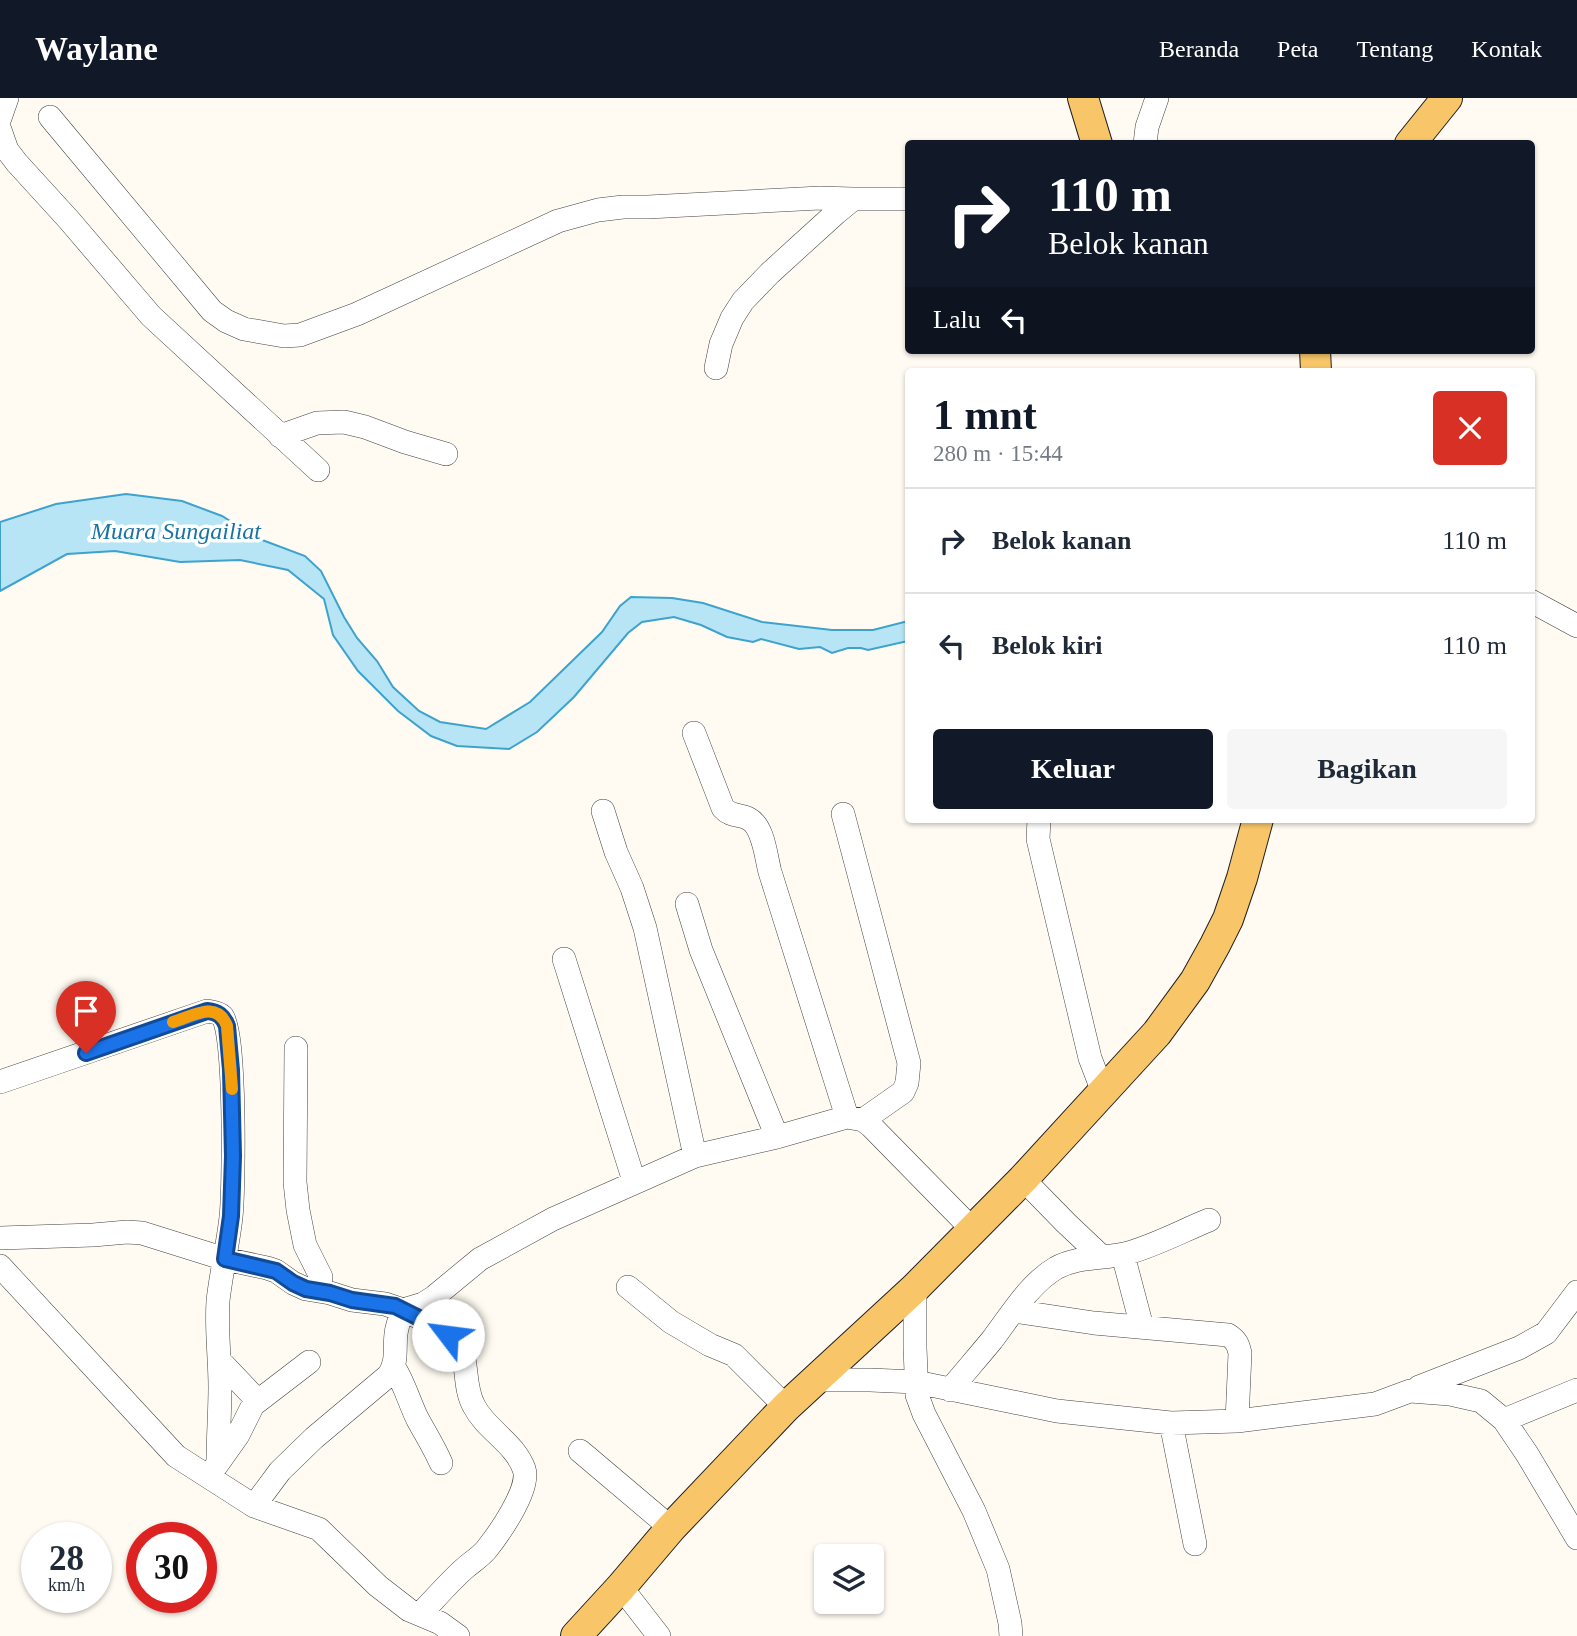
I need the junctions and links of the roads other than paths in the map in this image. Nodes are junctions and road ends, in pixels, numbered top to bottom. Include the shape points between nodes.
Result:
1 (7, 98) edge
2 (1066, 98) edge
3 (1083, 98) edge
4 (1157, 98) edge
5 (1447, 98) edge
6 (50, 117) dead end
7 (0, 118) edge
8 (0, 130) edge
9 (1078, 140) edge
10 (1096, 140) edge
11 (1145, 140) edge
12 (1413, 140) edge
13 (905, 199) edge
14 (853, 200) junction
15 (716, 368) dead end
16 (280, 436) junction
17 (446, 454) dead end
18 (318, 470) dead end
19 (1535, 603) edge
20 (1577, 626) edge
21 (694, 733) dead end
22 (603, 811) dead end
23 (842, 814) dead end
24 (1039, 823) edge
25 (1257, 823) edge
26 (687, 904) dead end
27 (564, 959) dead end
28 (296, 1048) dead end
29 (0, 1082) edge
30 (1103, 1092) junction
31 (855, 1118) junction
32 (777, 1138) junction
33 (695, 1156) junction
34 (1023, 1180) junction
35 (634, 1181) junction
36 (1209, 1220) dead end
37 (972, 1229) junction
38 (0, 1238) edge
39 (1112, 1255) junction
40 (225, 1259) junction
41 (0, 1266) edge
42 (628, 1287) dead end
43 (915, 1288) junction
44 (320, 1291) junction
45 (1577, 1292) edge
46 (403, 1310) junction
47 (1014, 1311) junction
48 (1142, 1327) junction
49 (219, 1360) junction
50 (309, 1362) dead end
51 (394, 1367) junction
52 (815, 1380) junction
53 (916, 1382) junction
54 (950, 1390) junction
55 (1577, 1390) edge
56 (1410, 1391) junction
57 (257, 1400) junction
58 (786, 1407) junction
59 (1504, 1420) junction
60 (1237, 1421) junction
61 (1171, 1423) junction
62 (580, 1451) dead end
63 (441, 1463) dead end
64 (214, 1470) junction
65 (254, 1506) junction
66 (671, 1528) junction
67 (1577, 1538) edge
68 (1195, 1544) dead end
69 (621, 1587) junction
70 (420, 1614) junction
71 (458, 1636) edge
72 (576, 1636) edge
73 (659, 1636) edge
74 (1011, 1636) edge

1 - 7 street
2 - 9 main road
3 - 10 main road
4 - 11 street
5 - 12 main road
6 - 14 street via 212,311 244,329 284,336 300,335 357,314 558,221 598,210
8 - 16 street via 17,163 151,316
13 - 14 street
14 - 15 street via 743,301 721,344
16 - 17 street via 317,423 344,422
16 - 18 street
19 - 20 street
21 - 31 street via 723,808 751,820 760,832 769,872
22 - 33 street via 645,928
23 - 31 street via 909,1063 903,1092
24 - 30 street via 1038,839 1090,1058
25 - 30 main road via 1228,919 1195,981 1157,1033
26 - 32 street
27 - 35 street
28 - 44 street via 295,1182 305,1245 321,1276
29 - 40 street via 207,1011 220,1014 227,1026 233,1122
30 - 34 main road
31 - 32 street
31 - 37 street via 871,1126
32 - 33 street
33 - 35 street
34 - 37 main road
34 - 39 street via 1066,1223
35 - 46 street via 480,1259 434,1297
36 - 39 street via 1138,1250
37 - 43 main road
38 - 40 street via 135,1232
39 - 47 street via 1056,1268
39 - 48 street
40 - 44 street via 267,1268 296,1285
40 - 49 street via 218,1302
41 - 64 street via 176,1456
42 - 58 street via 671,1322 734,1355
43 - 52 main road
43 - 53 street
44 - 46 street
45 - 56 street via 1546,1333
46 - 51 street
46 - 70 street via 439,1328 457,1344 474,1407 518,1459 525,1478 516,1503 485,1552
47 - 48 street
47 - 54 street
48 - 60 street via 1234,1338 1240,1353
49 - 57 street
49 - 64 street
50 - 57 street
51 - 63 street
51 - 65 street via 280,1471
52 - 53 street
52 - 58 main road
53 - 54 street
53 - 74 street via 924,1414 998,1569
54 - 61 street via 1057,1411
55 - 59 street
56 - 59 street via 1481,1402
56 - 60 street via 1376,1404
57 - 64 street
58 - 66 main road
59 - 67 street
60 - 61 street
61 - 68 street
62 - 66 street
64 - 65 street
65 - 70 street via 318,1528 378,1586
66 - 69 main road
69 - 72 main road
69 - 73 street
70 - 71 street

